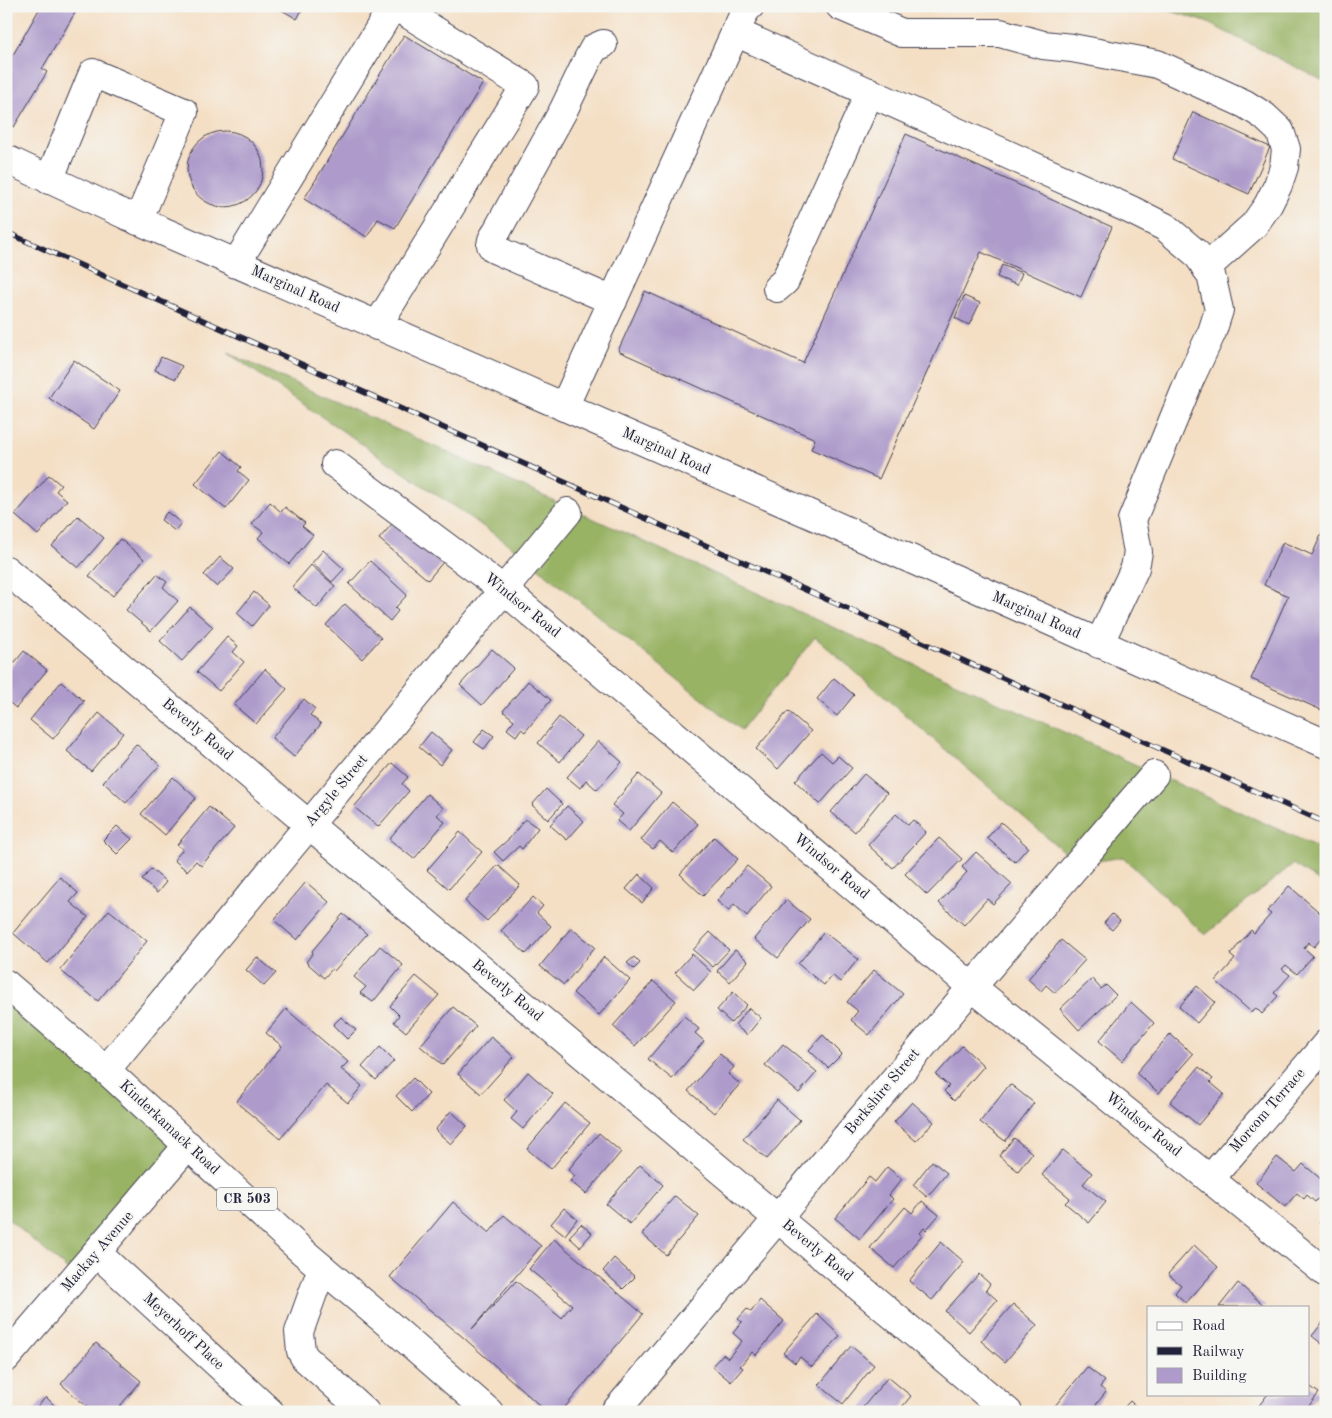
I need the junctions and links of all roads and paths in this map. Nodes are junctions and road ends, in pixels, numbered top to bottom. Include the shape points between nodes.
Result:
1 (394, 6) edge
2 (840, 6) edge
3 (743, 14) edge
4 (603, 44) dead end
5 (870, 92) junction
6 (6, 160) edge
7 (49, 180) junction
8 (138, 221) junction
9 (236, 264) junction
10 (1206, 268) junction
11 (777, 288) dead end
12 (613, 301) junction
13 (377, 326) junction
14 (564, 407) junction
15 (335, 464) dead end
16 (568, 512) dead end
17 (6, 570) edge
18 (504, 590) junction
19 (1099, 644) junction
20 (1326, 744) edge
21 (1154, 775) dead end
22 (310, 825) junction
23 (6, 984) edge
24 (972, 987) junction
25 (1326, 1044) edge
26 (106, 1070) junction
27 (188, 1145) junction
28 (1210, 1179) junction
29 (778, 1218) junction
30 (97, 1253) junction
31 (322, 1268) junction
32 (1326, 1273) edge
33 (6, 1358) edge
34 (270, 1412) edge
35 (365, 1412) edge
36 (489, 1412) edge
37 (615, 1412) edge
38 (1008, 1412) edge

1 - 9 street
1 - 13 street via 525,86
2 - 10 street via 902,33 1000,33 1043,45 1157,64 1264,116 1280,131 1286,149 1278,185 1254,225
3 - 5 street
3 - 12 street
4 - 12 street via 594,48 491,244 494,249
5 - 10 street via 1166,227 1196,254
5 - 11 street via 785,281
6 - 7 street, Marginal Road
7 - 8 street, Marginal Road
7 - 8 street via 93,74 184,112
8 - 9 street, Marginal Road
9 - 13 street, Marginal Road
10 - 19 street via 1220,310 1132,520 1138,552 1135,568
12 - 14 street
13 - 14 street, Marginal Road
14 - 19 street, Marginal Road
15 - 18 street, Windsor Road
16 - 18 street, Argyle Street
17 - 22 street, Beverly Road
18 - 22 street, Argyle Street
18 - 24 street, Windsor Road
19 - 20 street, Marginal Road
21 - 24 street, Berkshire Street
22 - 26 street, Argyle Street
22 - 29 street, Beverly Road
23 - 26 street, Kinderkamack Road / CR 503
24 - 28 street, Windsor Road
24 - 29 street, Berkshire Street
25 - 28 street, Morcom Terrace
26 - 27 street, Kinderkamack Road / CR 503
27 - 30 street, Mackay Avenue
27 - 31 street, Kinderkamack Road / CR 503
28 - 32 street, Windsor Road
29 - 37 street, Berkshire Street
29 - 38 street, Beverly Road
30 - 33 street, Mackay Avenue
30 - 34 street, Meyerhoff Place
31 - 35 street via 298,1332 301,1351
31 - 36 street, Kinderkamack Road / CR 503

